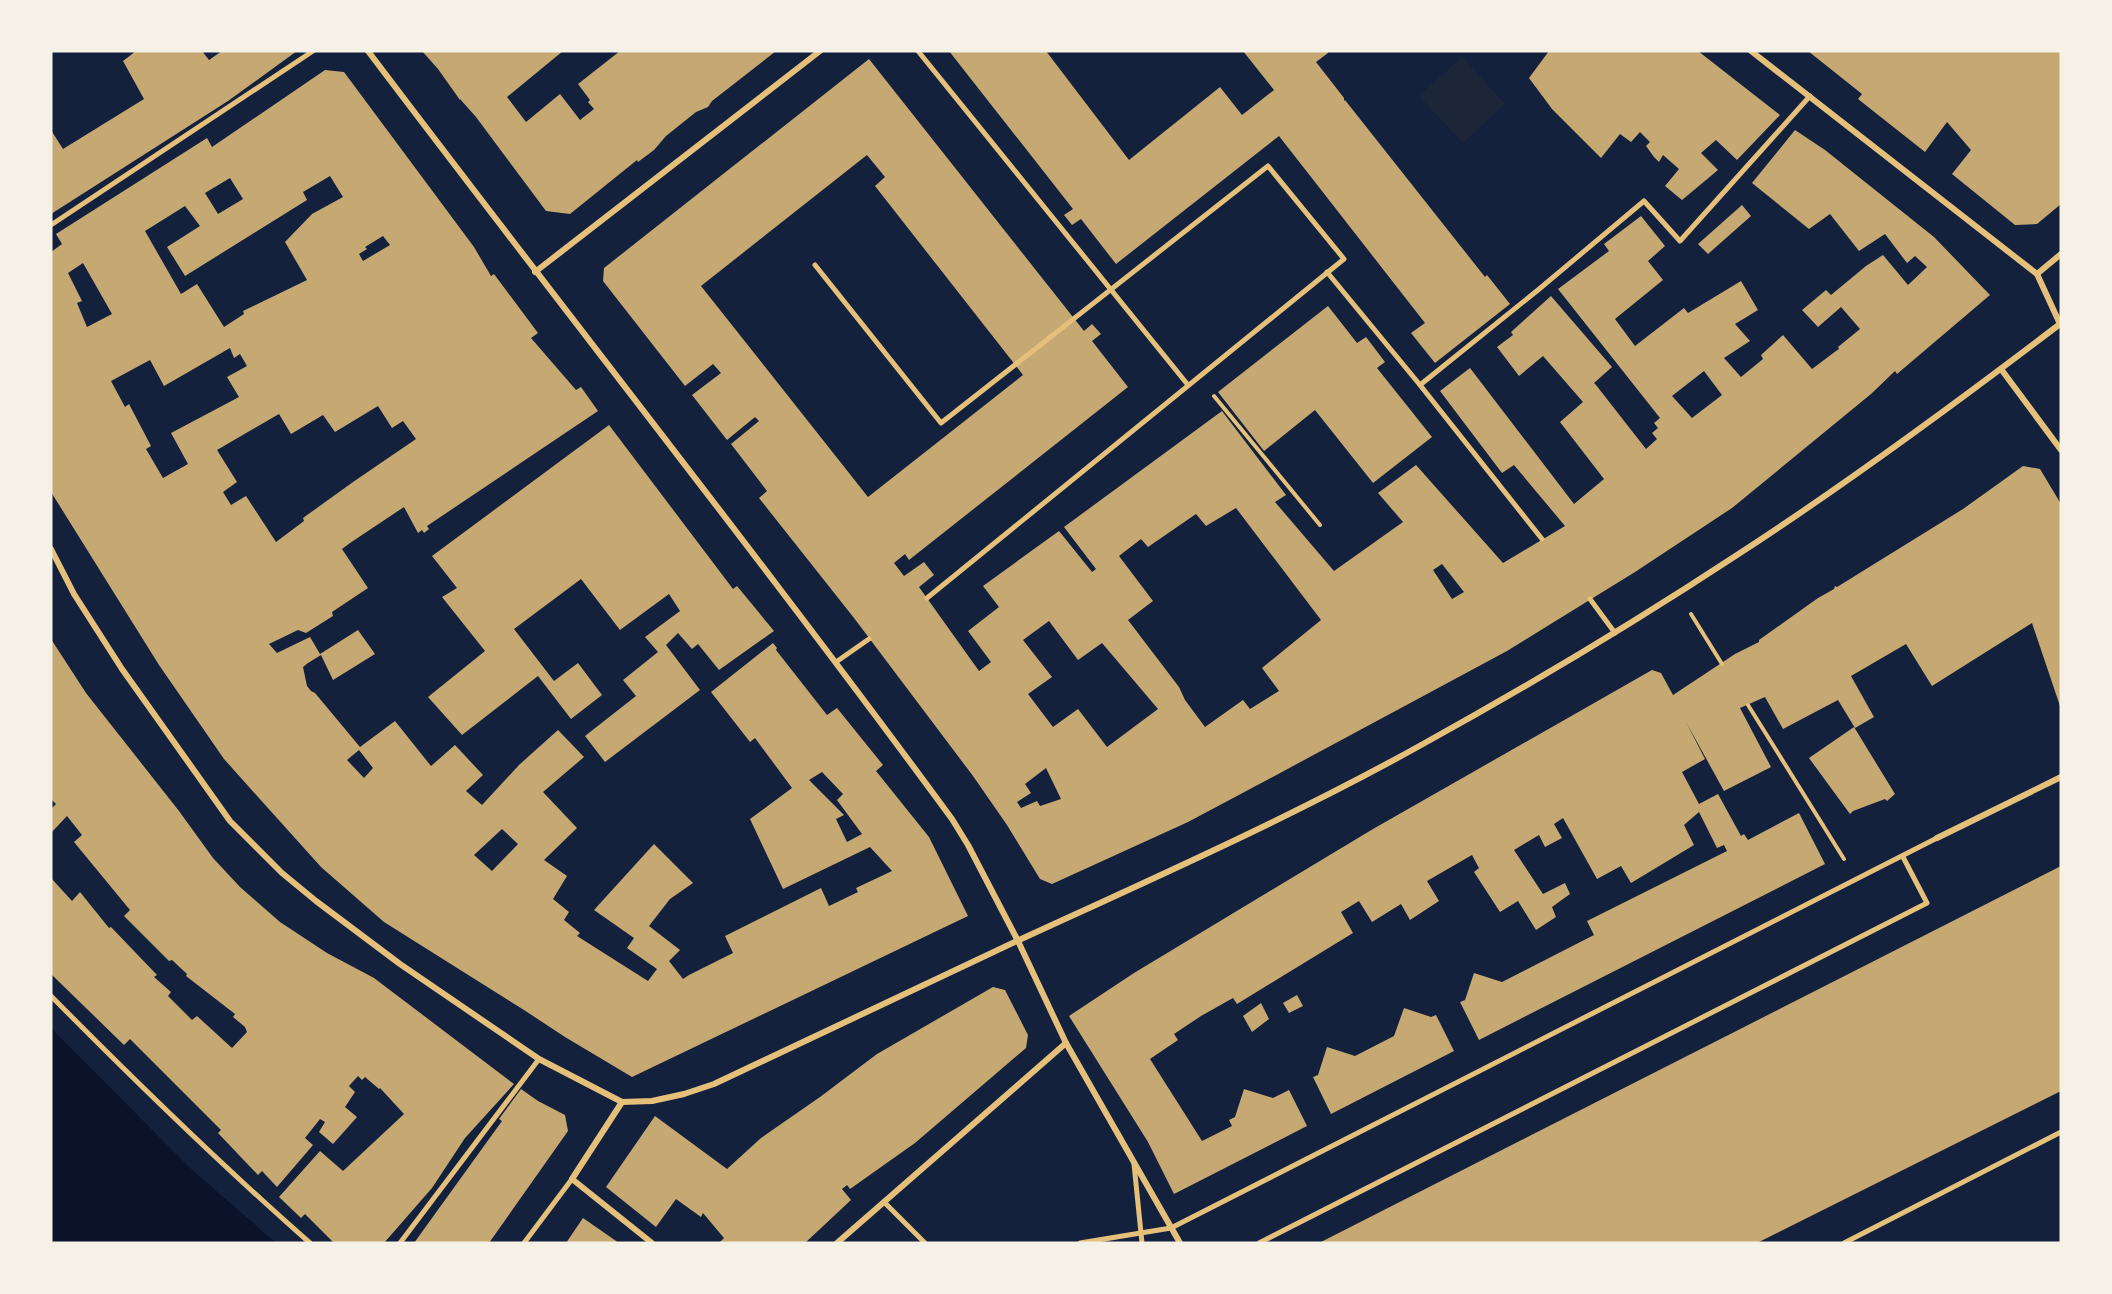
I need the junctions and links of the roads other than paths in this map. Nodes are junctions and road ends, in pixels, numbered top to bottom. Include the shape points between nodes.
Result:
1 (313, 51) edge
2 (368, 51) edge
3 (820, 51) edge
4 (918, 51) edge
5 (1751, 51) edge
6 (1810, 96) junction
7 (51, 225) edge
8 (2061, 254) edge
9 (814, 265) dead end
10 (535, 272) junction
11 (1327, 272) junction
12 (2037, 274) junction
13 (1110, 289) junction
14 (2060, 324) edge
15 (2001, 369) junction
16 (1420, 385) junction
17 (1188, 386) junction
18 (2061, 450) edge
19 (1542, 539) dead end
20 (51, 549) edge
21 (927, 598) dead end
22 (1590, 599) dead end
23 (1615, 633) junction
24 (869, 639) dead end
25 (836, 662) junction
26 (2061, 777) edge
27 (1938, 838) joint
28 (1903, 857) junction
29 (1018, 940) junction
30 (51, 996) edge
31 (1066, 1043) junction
32 (539, 1059) junction
33 (622, 1102) junction
34 (2061, 1132) edge
35 (1134, 1164) junction
36 (572, 1179) junction
37 (884, 1202) junction
38 (1171, 1228) junction
39 (1141, 1234) junction
40 (310, 1243) edge
41 (400, 1243) edge
42 (525, 1243) edge
43 (652, 1243) edge
44 (837, 1243) edge
45 (925, 1243) edge
46 (1080, 1243) edge
47 (1142, 1243) edge
48 (1147, 1243) edge
49 (1180, 1243) edge
50 (1258, 1243) edge
51 (1844, 1243) edge

1 - 7 street
2 - 10 street
3 - 10 street
4 - 13 street
5 - 6 street
6 - 12 street
6 - 16 street via 1680,241 1644,201
8 - 12 street
9 - 13 street via 941,423
10 - 25 street
11 - 13 street via 1344,259 1268,166
11 - 16 street
11 - 17 street
12 - 14 street
13 - 17 street
14 - 15 street
15 - 18 street
15 - 23 street via 1843,483
16 - 19 street
17 - 21 street
20 - 32 street via 122,669 230,821 255,848 353,929
22 - 23 street
23 - 29 street via 1329,794
24 - 25 street
25 - 29 street via 952,819
26 - 27 street
27 - 28 street
28 - 38 street
28 - 50 street via 1927,903
29 - 31 street
29 - 33 street via 714,1084 652,1101
30 - 40 street via 234,1176
31 - 35 street
31 - 37 street
32 - 33 street
32 - 41 street
33 - 36 street
34 - 51 street
35 - 38 street
35 - 39 street
36 - 42 street
36 - 43 street
37 - 44 street
37 - 45 street
38 - 39 street
38 - 49 street
39 - 46 street
39 - 47 street
39 - 48 street

